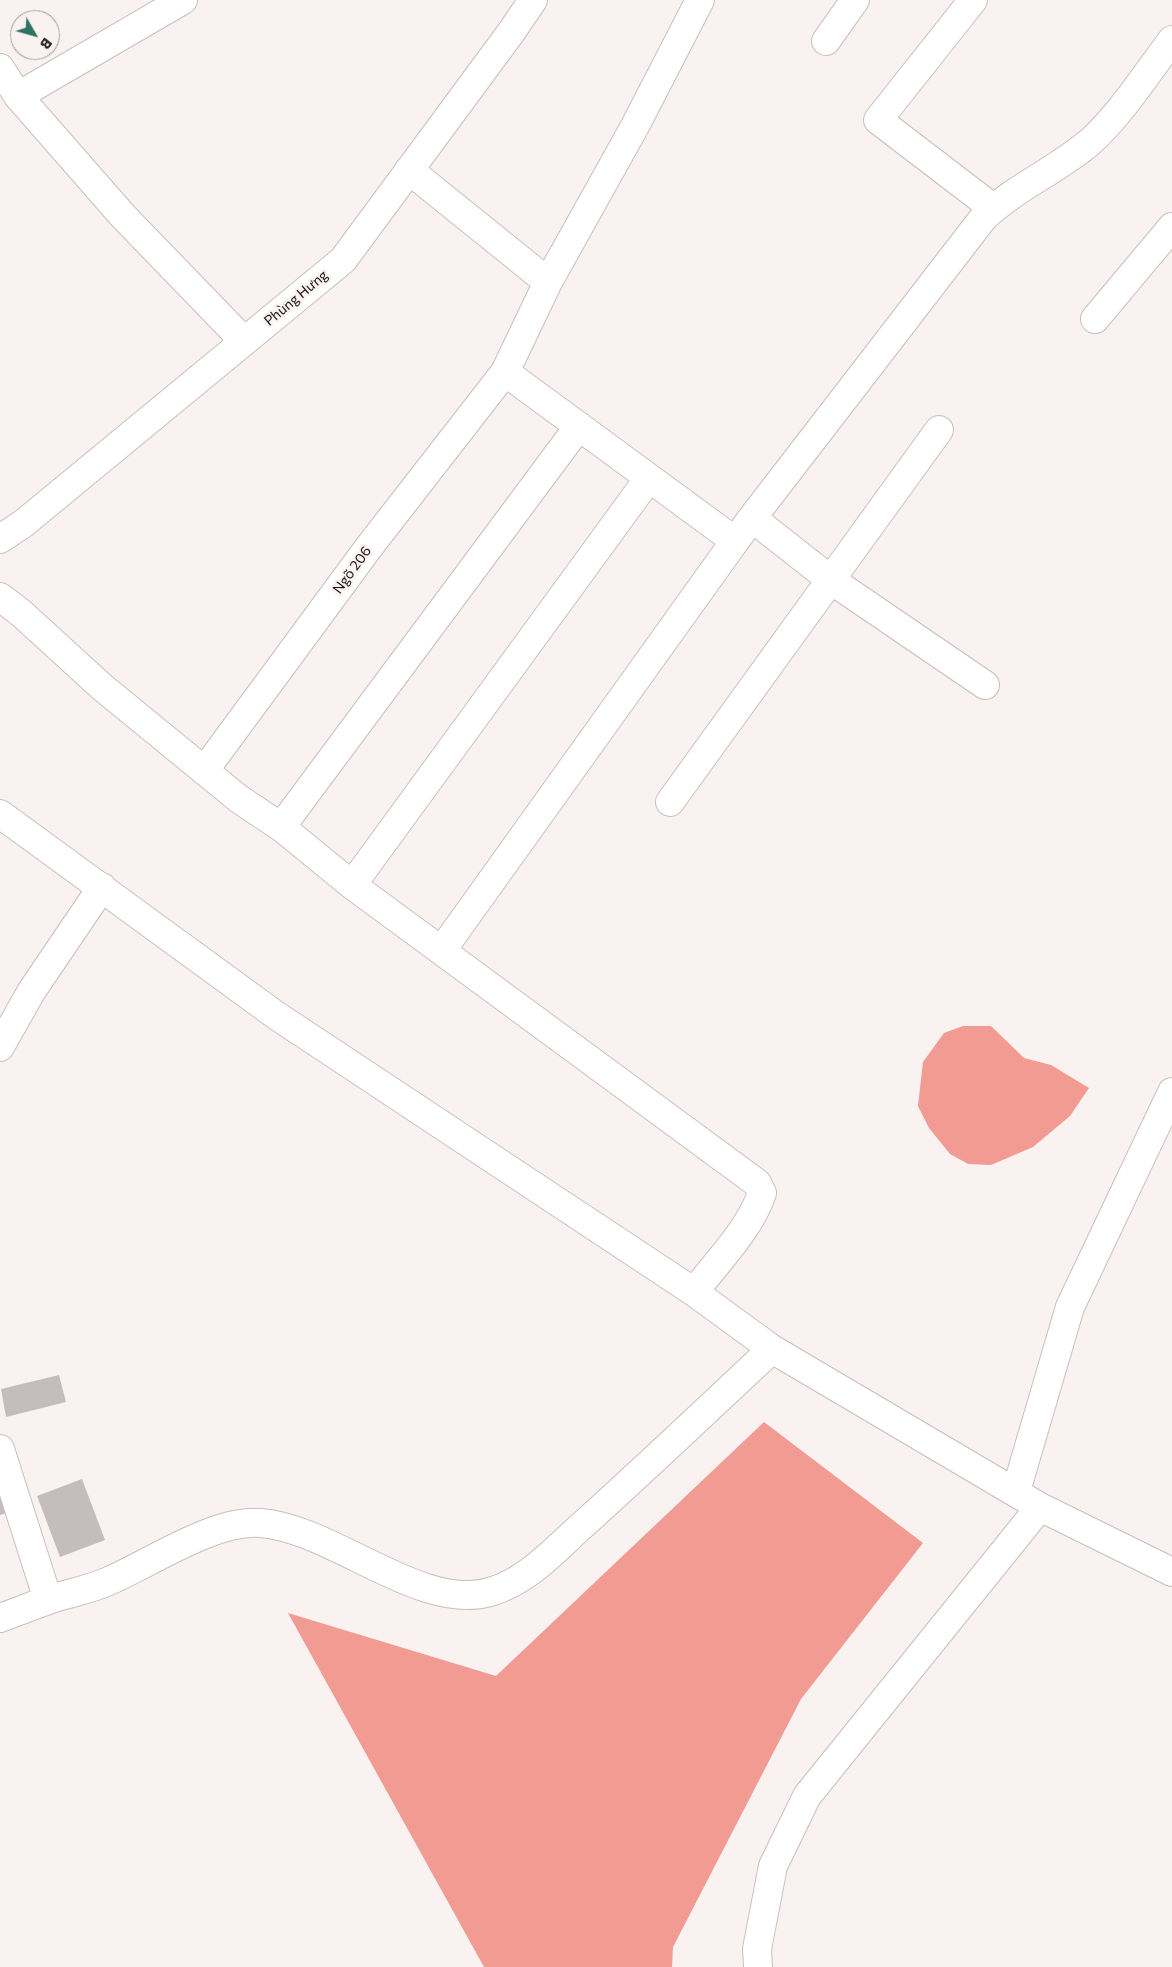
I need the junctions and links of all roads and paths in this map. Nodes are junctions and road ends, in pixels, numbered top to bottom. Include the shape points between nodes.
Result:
1 (182, 0) edge
2 (533, 0) edge
3 (700, 0) edge
4 (855, 0) edge
5 (973, 0) edge
6 (1172, 40) edge
7 (826, 41) dead end
8 (0, 68) edge
9 (18, 96) junction
10 (409, 170) junction
11 (993, 208) junction
12 (1172, 227) edge
13 (548, 282) junction
14 (1095, 319) dead end
15 (244, 341) junction
16 (505, 372) junction
17 (579, 426) junction
18 (939, 430) dead end
19 (649, 478) junction
20 (752, 518) junction
21 (0, 539) edge
22 (735, 541) junction
23 (831, 580) junction
24 (0, 598) edge
25 (985, 685) dead end
26 (204, 771) junction
27 (670, 802) dead end
28 (0, 814) edge
29 (281, 827) junction
30 (352, 885) junction
31 (102, 887) junction
32 (442, 950) junction
33 (0, 1047) edge
34 (1172, 1092) edge
35 (694, 1292) junction
36 (772, 1350) junction
37 (0, 1449) edge
38 (1016, 1491) junction
39 (1040, 1507) junction
40 (1172, 1572) edge
41 (48, 1600) junction
42 (0, 1618) edge
43 (758, 1967) edge

1 - 9 street
2 - 10 street, Phùng Hưng
3 - 13 street, Ngõ 206 via 635,126
4 - 7 street
5 - 11 street via 878,120
6 - 11 street via 1111,121 1090,142
8 - 9 street
9 - 15 street via 123,216
10 - 13 street
10 - 15 street, Phùng Hưng via 343,260
11 - 20 street
12 - 14 street
13 - 16 street, Ngõ 206
15 - 21 street, Phùng Hưng via 24,523
16 - 17 street
16 - 26 street, Ngõ 206 via 369,547
17 - 19 street
17 - 29 street
18 - 23 street
19 - 22 street
19 - 30 street
20 - 22 street
20 - 23 street
22 - 32 street
23 - 25 street
23 - 27 street
24 - 26 street
26 - 29 street
28 - 31 street
29 - 30 street
30 - 32 street
31 - 33 street via 32,992
31 - 35 street via 277,1016
32 - 35 street via 757,1183 762,1193 758,1206
34 - 38 street via 1070,1307
35 - 36 street
36 - 38 street
36 - 41 street via 521,1579 489,1593 454,1595 409,1583 297,1530 242,1522 208,1534 109,1581
37 - 41 street
38 - 39 street
39 - 40 street
39 - 43 street via 807,1796 772,1866 757,1949
41 - 42 street

